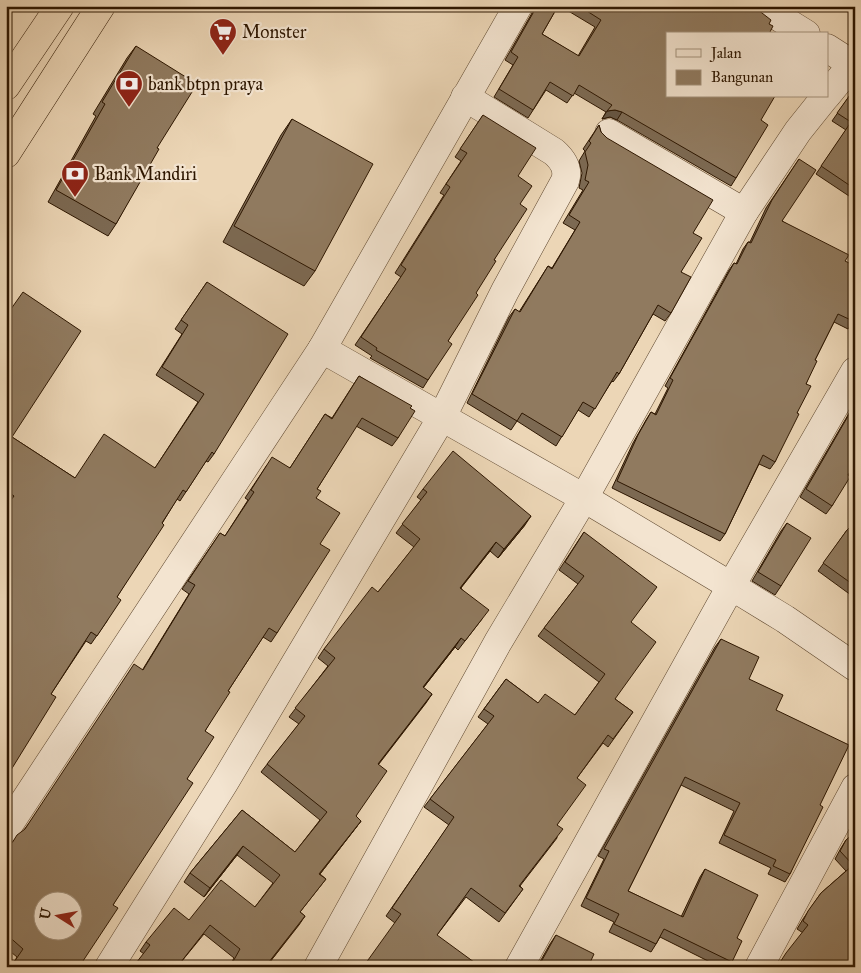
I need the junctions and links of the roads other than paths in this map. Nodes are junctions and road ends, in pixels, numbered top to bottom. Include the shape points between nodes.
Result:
1 (60, 6) edge
2 (101, 6) edge
3 (518, 6) edge
4 (762, 6) edge
5 (803, 32) edge
6 (828, 49) edge
7 (854, 64) edge
8 (6, 86) edge
9 (828, 95) edge
10 (465, 97) junction
11 (825, 98) edge
12 (609, 133) dead end
13 (6, 154) edge
14 (744, 212) junction
15 (322, 349) junction
16 (855, 370) edge
17 (442, 417) junction
18 (584, 498) junction
19 (731, 586) junction
20 (855, 667) edge
21 (855, 788) edge
22 (6, 829) edge
23 (109, 967) edge
24 (318, 967) edge
25 (519, 967) edge
26 (759, 967) edge

1 - 8 highway
2 - 13 highway
3 - 10 street
4 - 5 street
6 - 7 street
7 - 9 street
10 - 15 street
10 - 17 street via 562,158 568,175
11 - 14 street via 798,131
12 - 14 street
14 - 18 street
15 - 17 street
15 - 22 street
16 - 19 street
17 - 18 street
17 - 23 street via 229,774
18 - 19 street
18 - 24 street via 498,642
19 - 20 street
19 - 25 street
21 - 26 street

